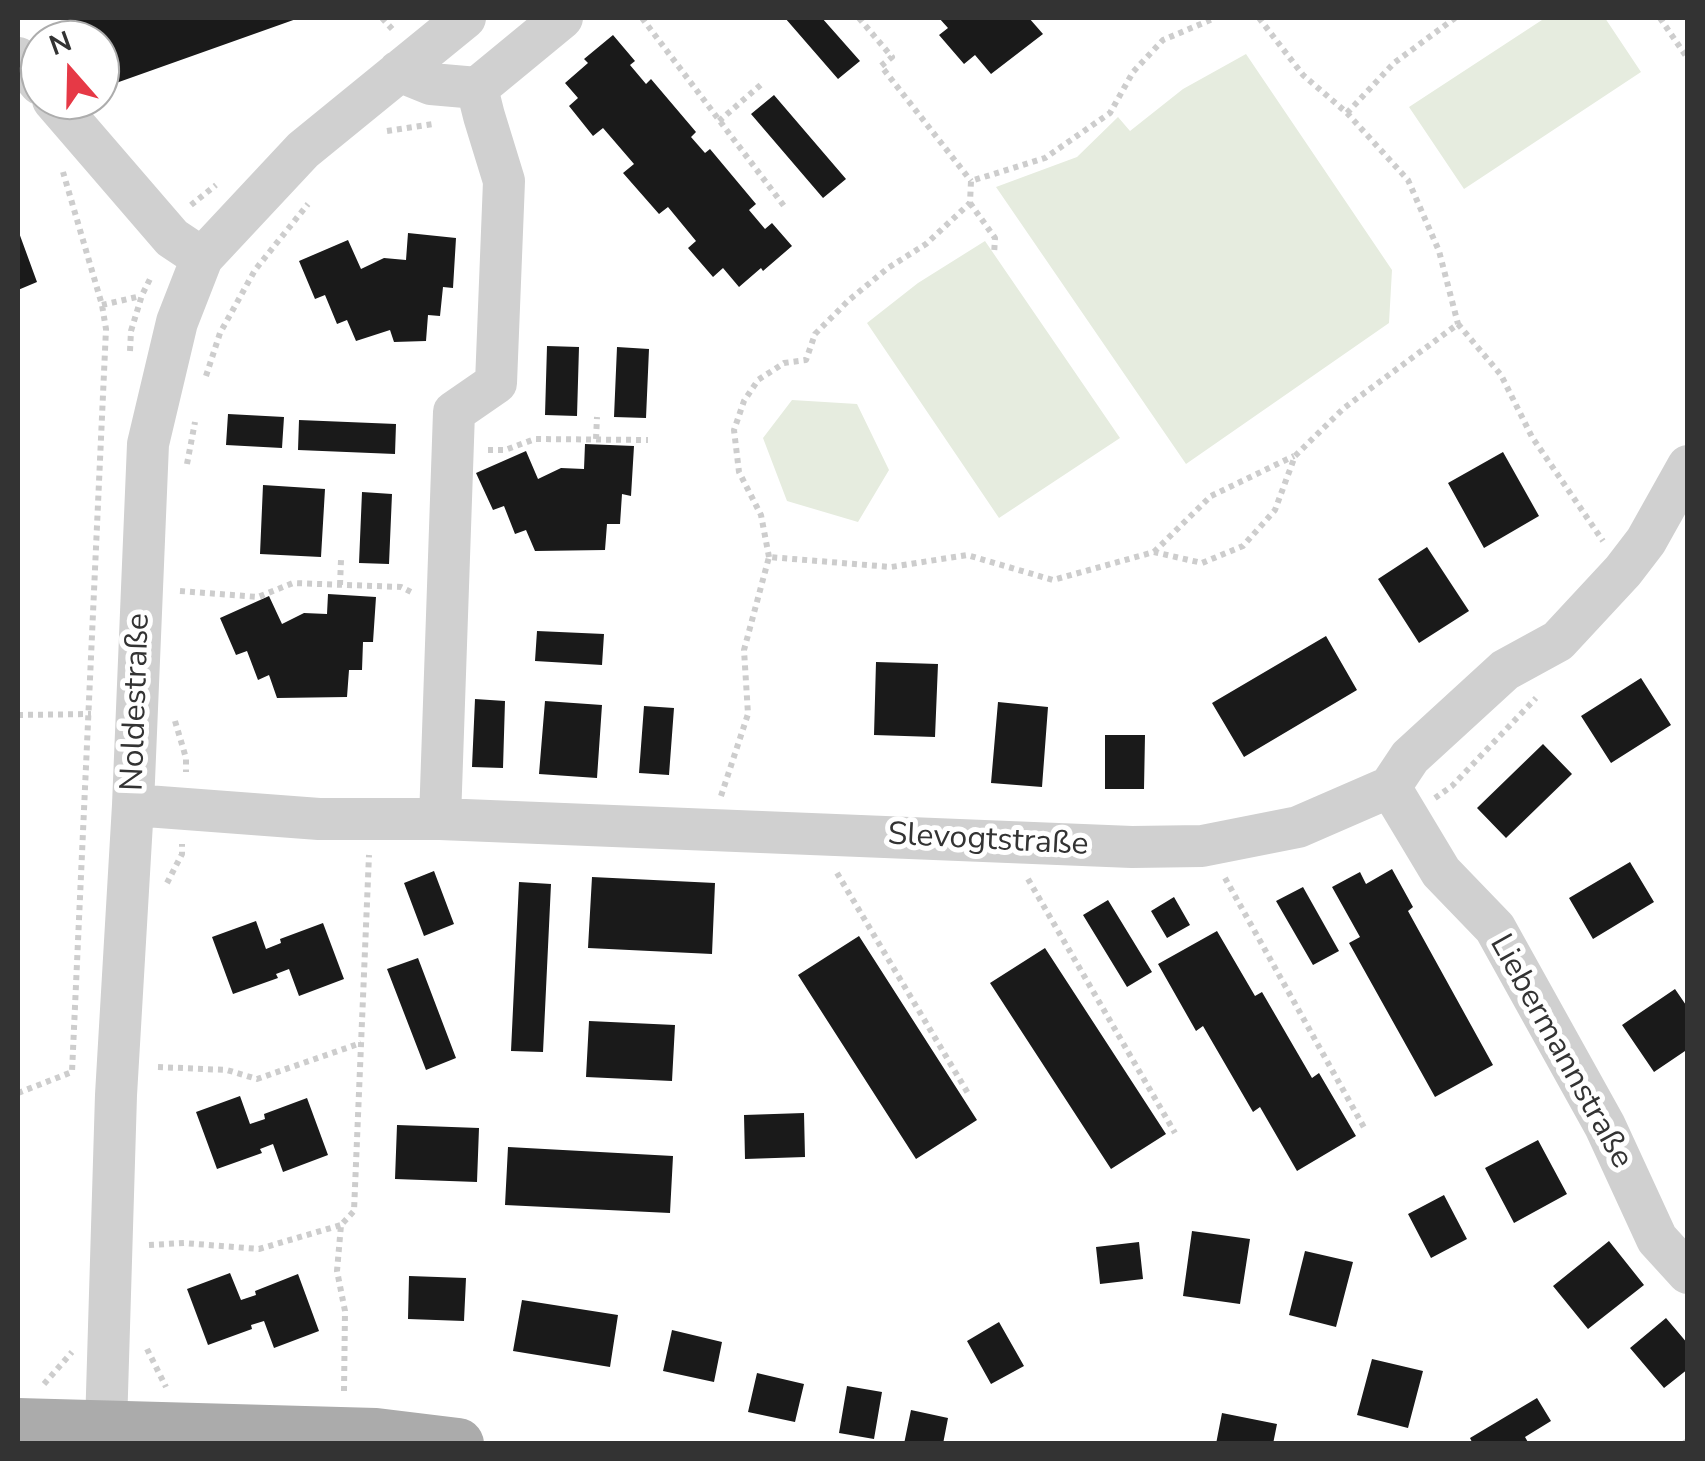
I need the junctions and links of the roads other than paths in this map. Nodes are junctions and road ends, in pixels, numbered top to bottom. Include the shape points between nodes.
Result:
1 (465, 18) edge
2 (562, 18) edge
3 (399, 71) junction
4 (480, 102) junction
5 (71, 120) edge
6 (202, 258) junction
7 (1684, 478) edge
8 (1399, 802) junction
9 (133, 805) junction
10 (440, 819) junction
11 (1688, 1273) edge
12 (18, 1424) edge
13 (106, 1426) junction
14 (458, 1444) edge

1 - 3 street, Noldestraße
2 - 4 street
3 - 4 street
3 - 6 street, Noldestraße via 303,150
4 - 10 street via 504,181 496,383 454,412
5 - 6 street via 172,238
6 - 9 street, Noldestraße via 177,322 148,444 155,714
7 - 8 street, Slevogtstraße via 1646,542 1558,641 1505,670 1410,757
8 - 10 street, Slevogtstraße via 1202,846 1132,848
8 - 11 street, Liebermannstraße via 1441,872 1495,928 1605,1126 1658,1239
9 - 10 street, Slevogtstraße
9 - 13 street, Noldestraße
12 - 13 main road
13 - 14 main road via 376,1434

